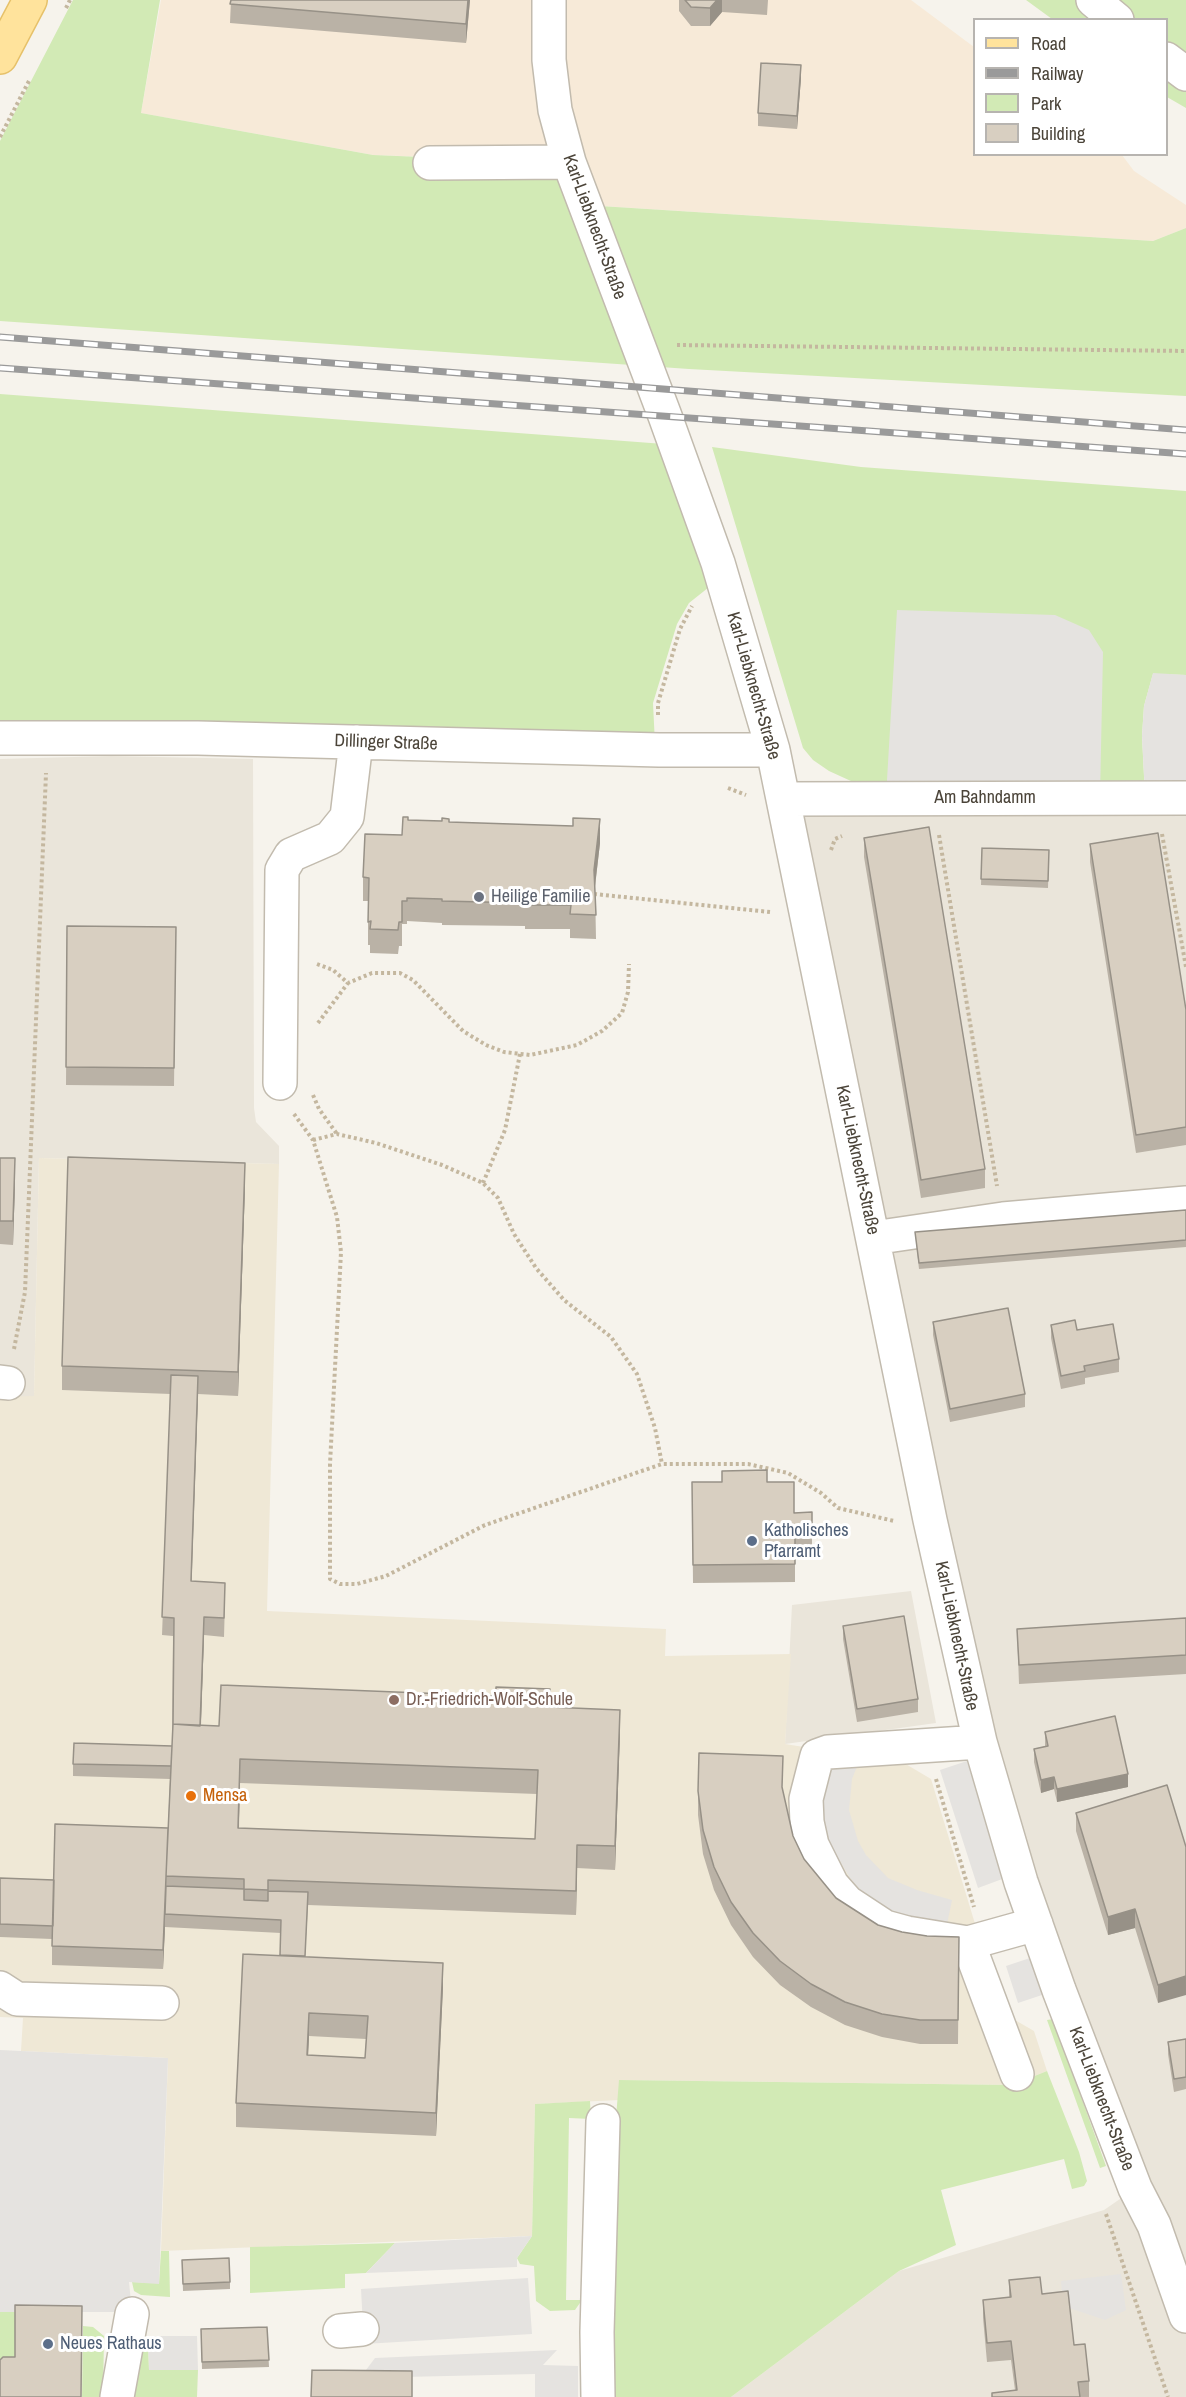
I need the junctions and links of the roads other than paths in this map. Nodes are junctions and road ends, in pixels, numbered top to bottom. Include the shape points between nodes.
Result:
1 (30, 0) edge
2 (549, 0) edge
3 (1093, 0) edge
4 (1115, 18) edge
5 (0, 57) edge
6 (1168, 59) edge
7 (1186, 74) edge
8 (568, 162) junction
9 (430, 163) dead end
10 (0, 738) edge
11 (356, 742) junction
12 (772, 750) junction
13 (1171, 798) edge
14 (784, 799) junction
15 (296, 1087) road end
16 (1186, 1203) edge
17 (873, 1238) junction
18 (964, 1743) junction
19 (1036, 1924) junction
20 (976, 1941) junction
21 (0, 1988) edge
22 (162, 2003) dead end
23 (1017, 2074) dead end
24 (603, 2121) dead end
25 (132, 2314) dead end
26 (1186, 2316) edge
27 (117, 2397) edge
28 (598, 2397) edge

1 - 5 main road
2 - 8 street, Karl-Liebknecht-Straße via 552,90
3 - 4 street
6 - 7 street
8 - 9 street
8 - 12 street, Karl-Liebknecht-Straße via 723,582
10 - 11 street, Dillinger Straße
11 - 12 street, Dillinger Straße
11 - 15 street via 347,817 330,838 291,855 282,870 280,962
12 - 14 street, Karl-Liebknecht-Straße
13 - 14 street, Am Bahndamm
14 - 17 street, Karl-Liebknecht-Straße
16 - 17 street via 1003,1219
17 - 18 street, Karl-Liebknecht-Straße via 930,1521
18 - 19 street, Karl-Liebknecht-Straße
18 - 20 street via 828,1752 817,1756 806,1799 807,1822 812,1845 832,1885 865,1916 907,1933
19 - 20 street
19 - 26 street, Karl-Liebknecht-Straße
20 - 23 street
21 - 22 street via 17,1999
24 - 28 street
25 - 27 street

